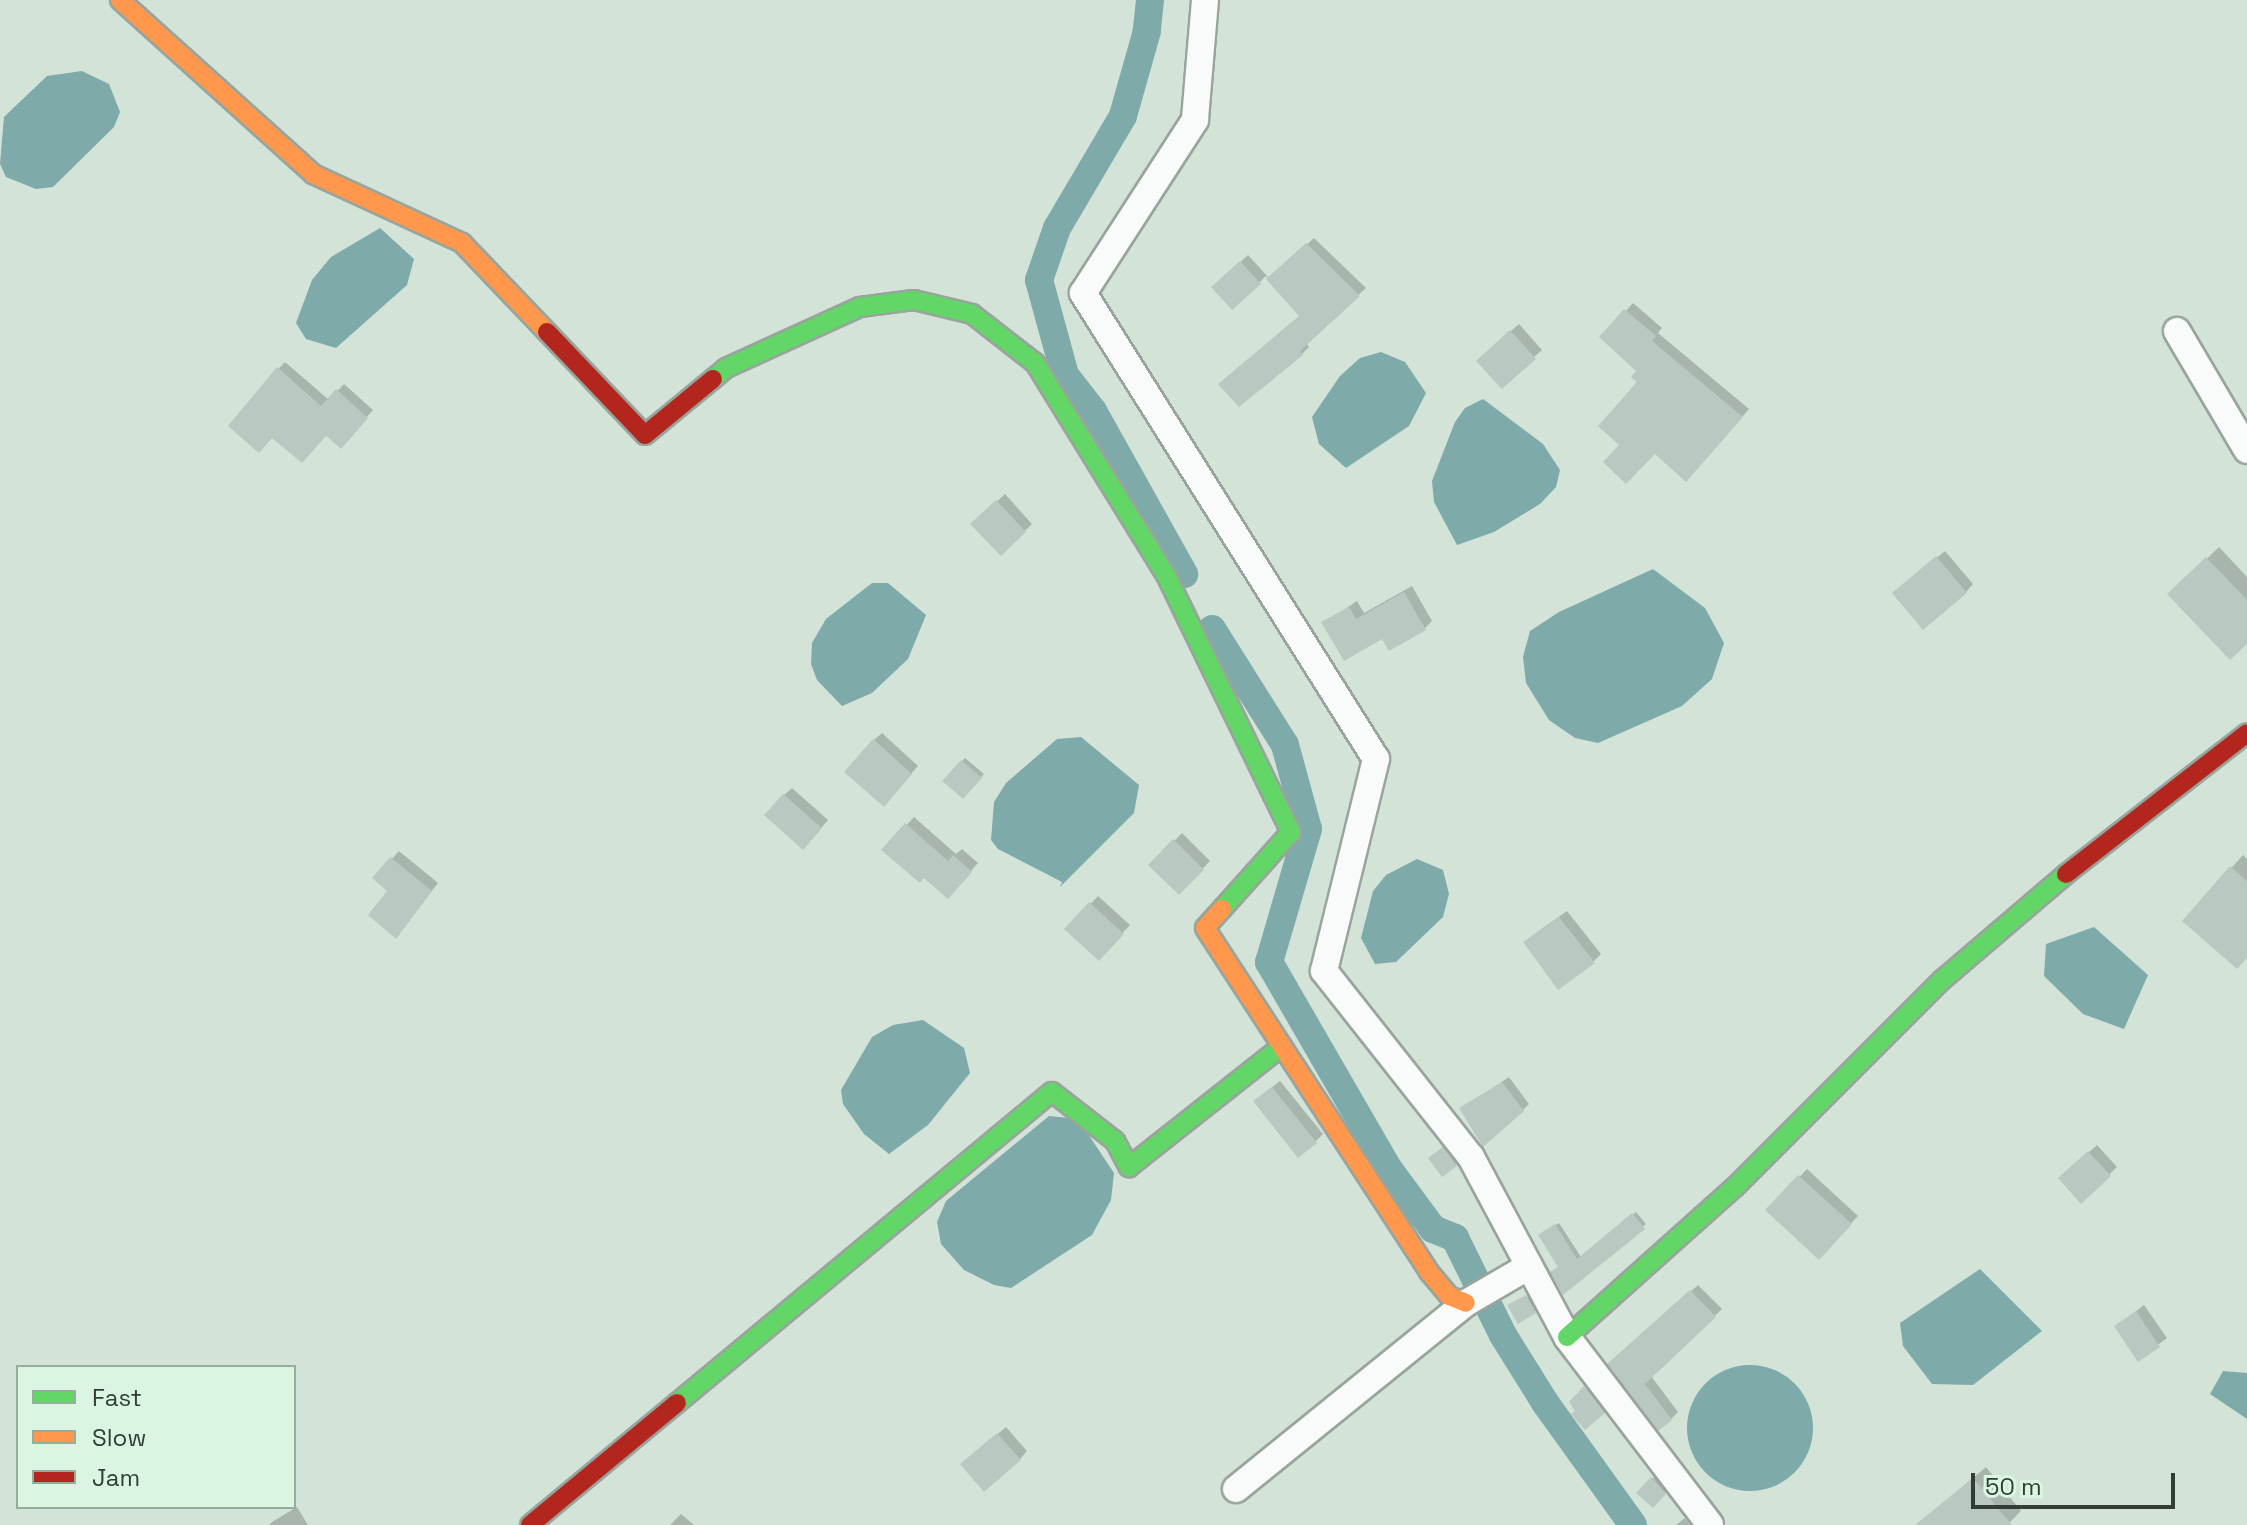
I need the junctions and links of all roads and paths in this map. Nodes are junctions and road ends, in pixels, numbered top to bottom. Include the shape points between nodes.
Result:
1 (120, 0) edge
2 (1205, 0) edge
3 (2177, 331) dead end
4 (2247, 450) edge
5 (2247, 733) edge
6 (1281, 1047) junction
7 (1522, 1269) junction
8 (1466, 1303) junction
9 (1567, 1337) junction
10 (1236, 1489) dead end
11 (530, 1525) edge
12 (1710, 1525) edge

1 - 6 street via 313,174 462,243 645,435 726,368 860,307 914,300 972,314 1035,363 1167,577 1291,832 1205,928
2 - 7 street via 1195,120 1083,293 1376,759 1324,971 1471,1157
3 - 4 street
5 - 9 street via 2097,847 1942,980 1735,1187
6 - 8 street via 1429,1272 1449,1296
6 - 11 street via 1129,1167 1115,1141 1052,1092
7 - 8 street
7 - 9 street
8 - 10 street
9 - 12 street

